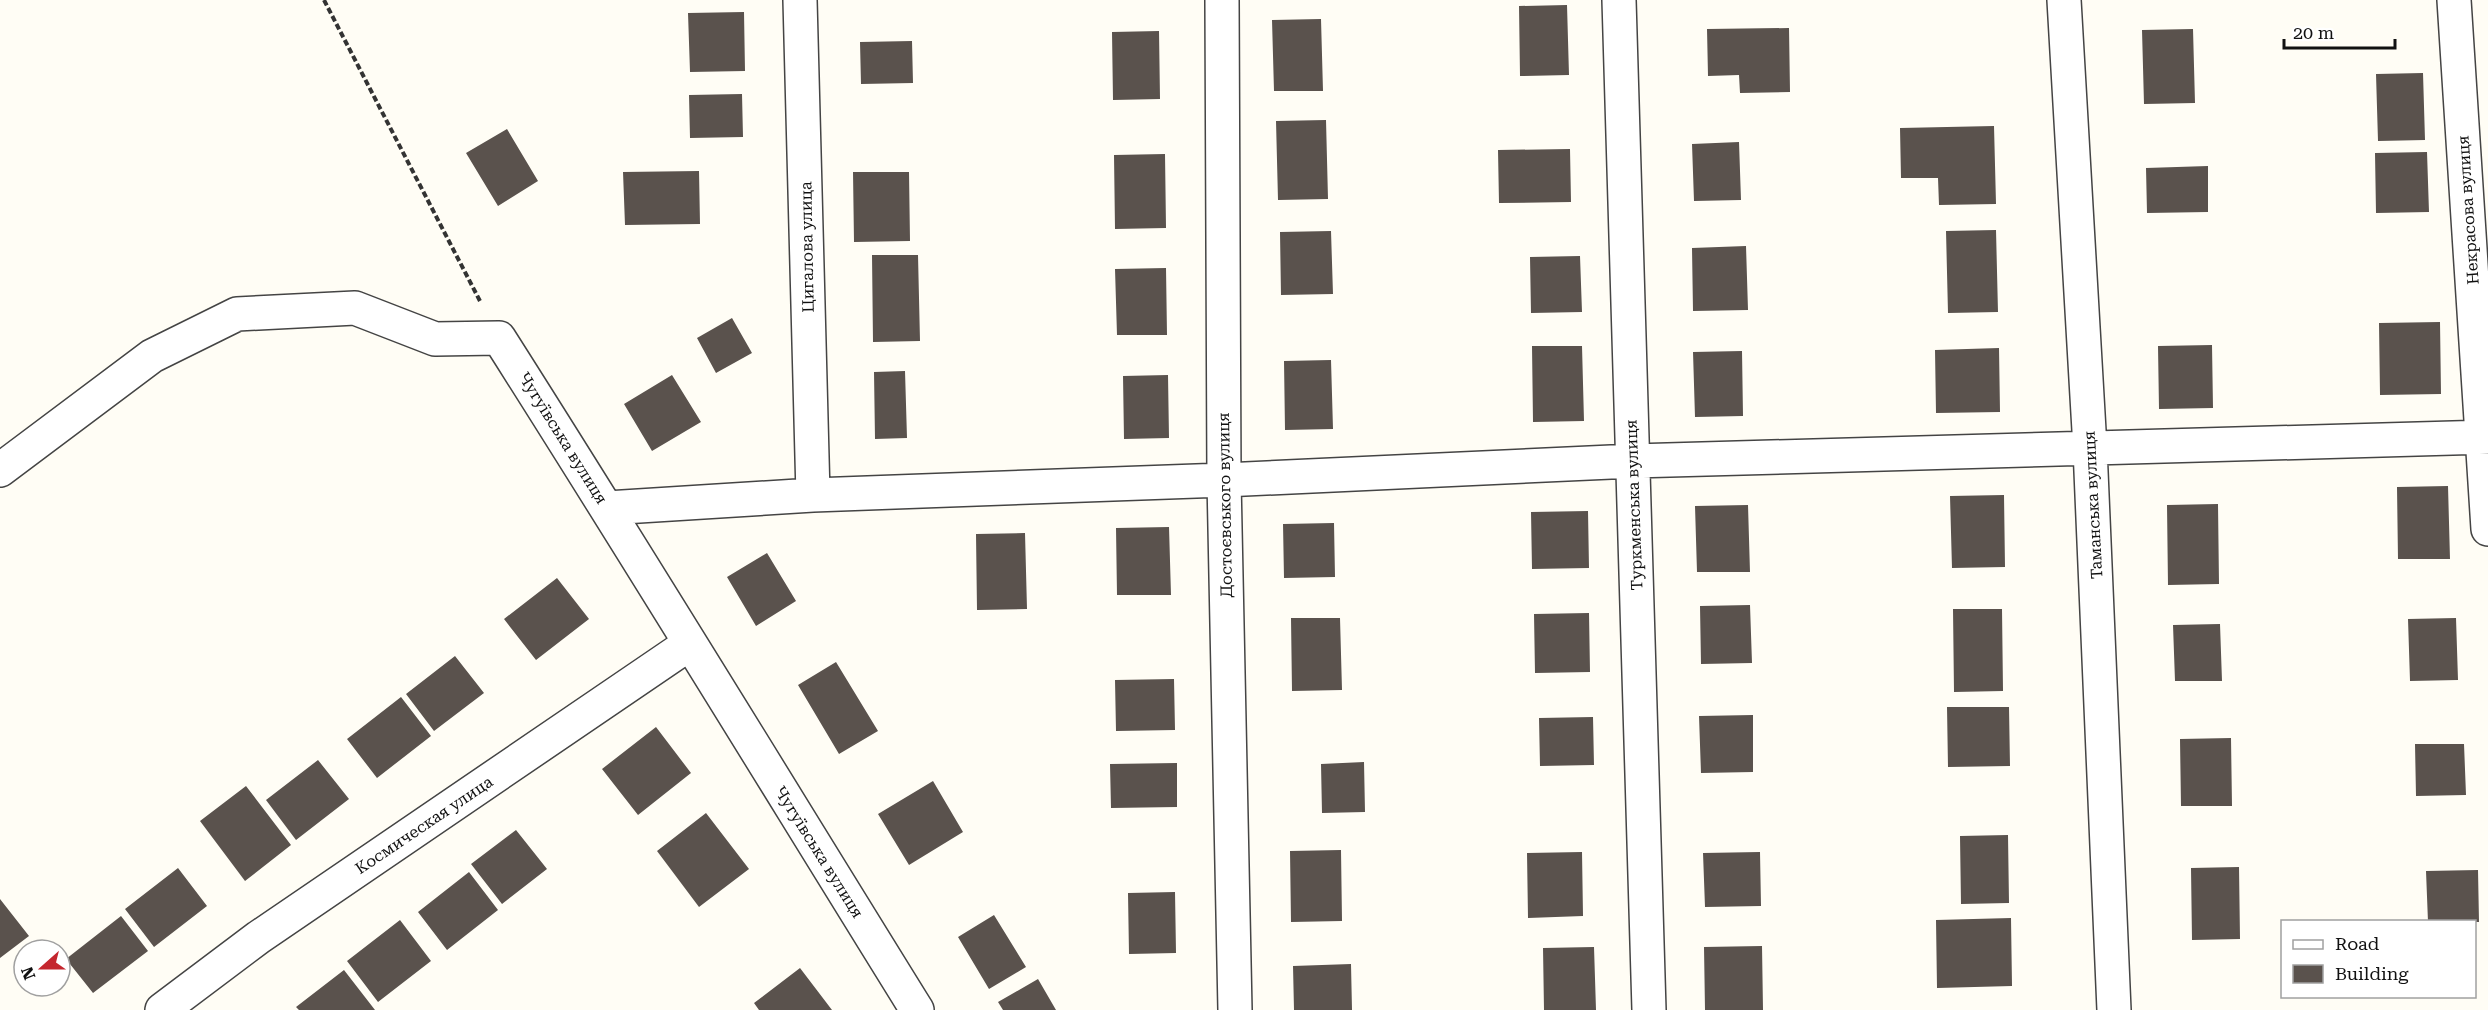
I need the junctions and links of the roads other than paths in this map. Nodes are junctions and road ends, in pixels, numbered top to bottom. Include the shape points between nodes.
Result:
1 (800, 0) edge
2 (1222, 0) edge
3 (1619, 0) edge
4 (2064, 0) edge
5 (2454, 0) edge
6 (2485, 437) edge
7 (2090, 448) junction
8 (1633, 461) junction
9 (0, 470) edge
10 (1224, 480) junction
11 (813, 495) junction
12 (607, 508) junction
13 (2488, 528) edge
14 (689, 644) junction
15 (162, 1010) edge
16 (917, 1010) edge
17 (1235, 1010) edge
18 (1649, 1010) edge
19 (2114, 1010) edge

1 - 11 street, Цигалова улица
2 - 10 street, Достоєвського вулиця
3 - 8 street, Туркменська вулиця
4 - 7 street, Таманська вулиця
5 - 6 street, Некрасова вулиця
6 - 7 street
6 - 13 street, Некрасова вулиця
7 - 8 street
7 - 19 street, Таманська вулиця
8 - 10 street
8 - 18 street, Туркменська вулиця
9 - 12 street, Чугуївська вулиця via 152,356 237,314 355,308 435,339 499,338
10 - 11 street
10 - 17 street, Достоєвського вулиця
11 - 12 street
12 - 14 street, Чугуївська вулиця
14 - 15 street, Космическая улица via 259,937
14 - 16 street, Чугуївська вулиця

